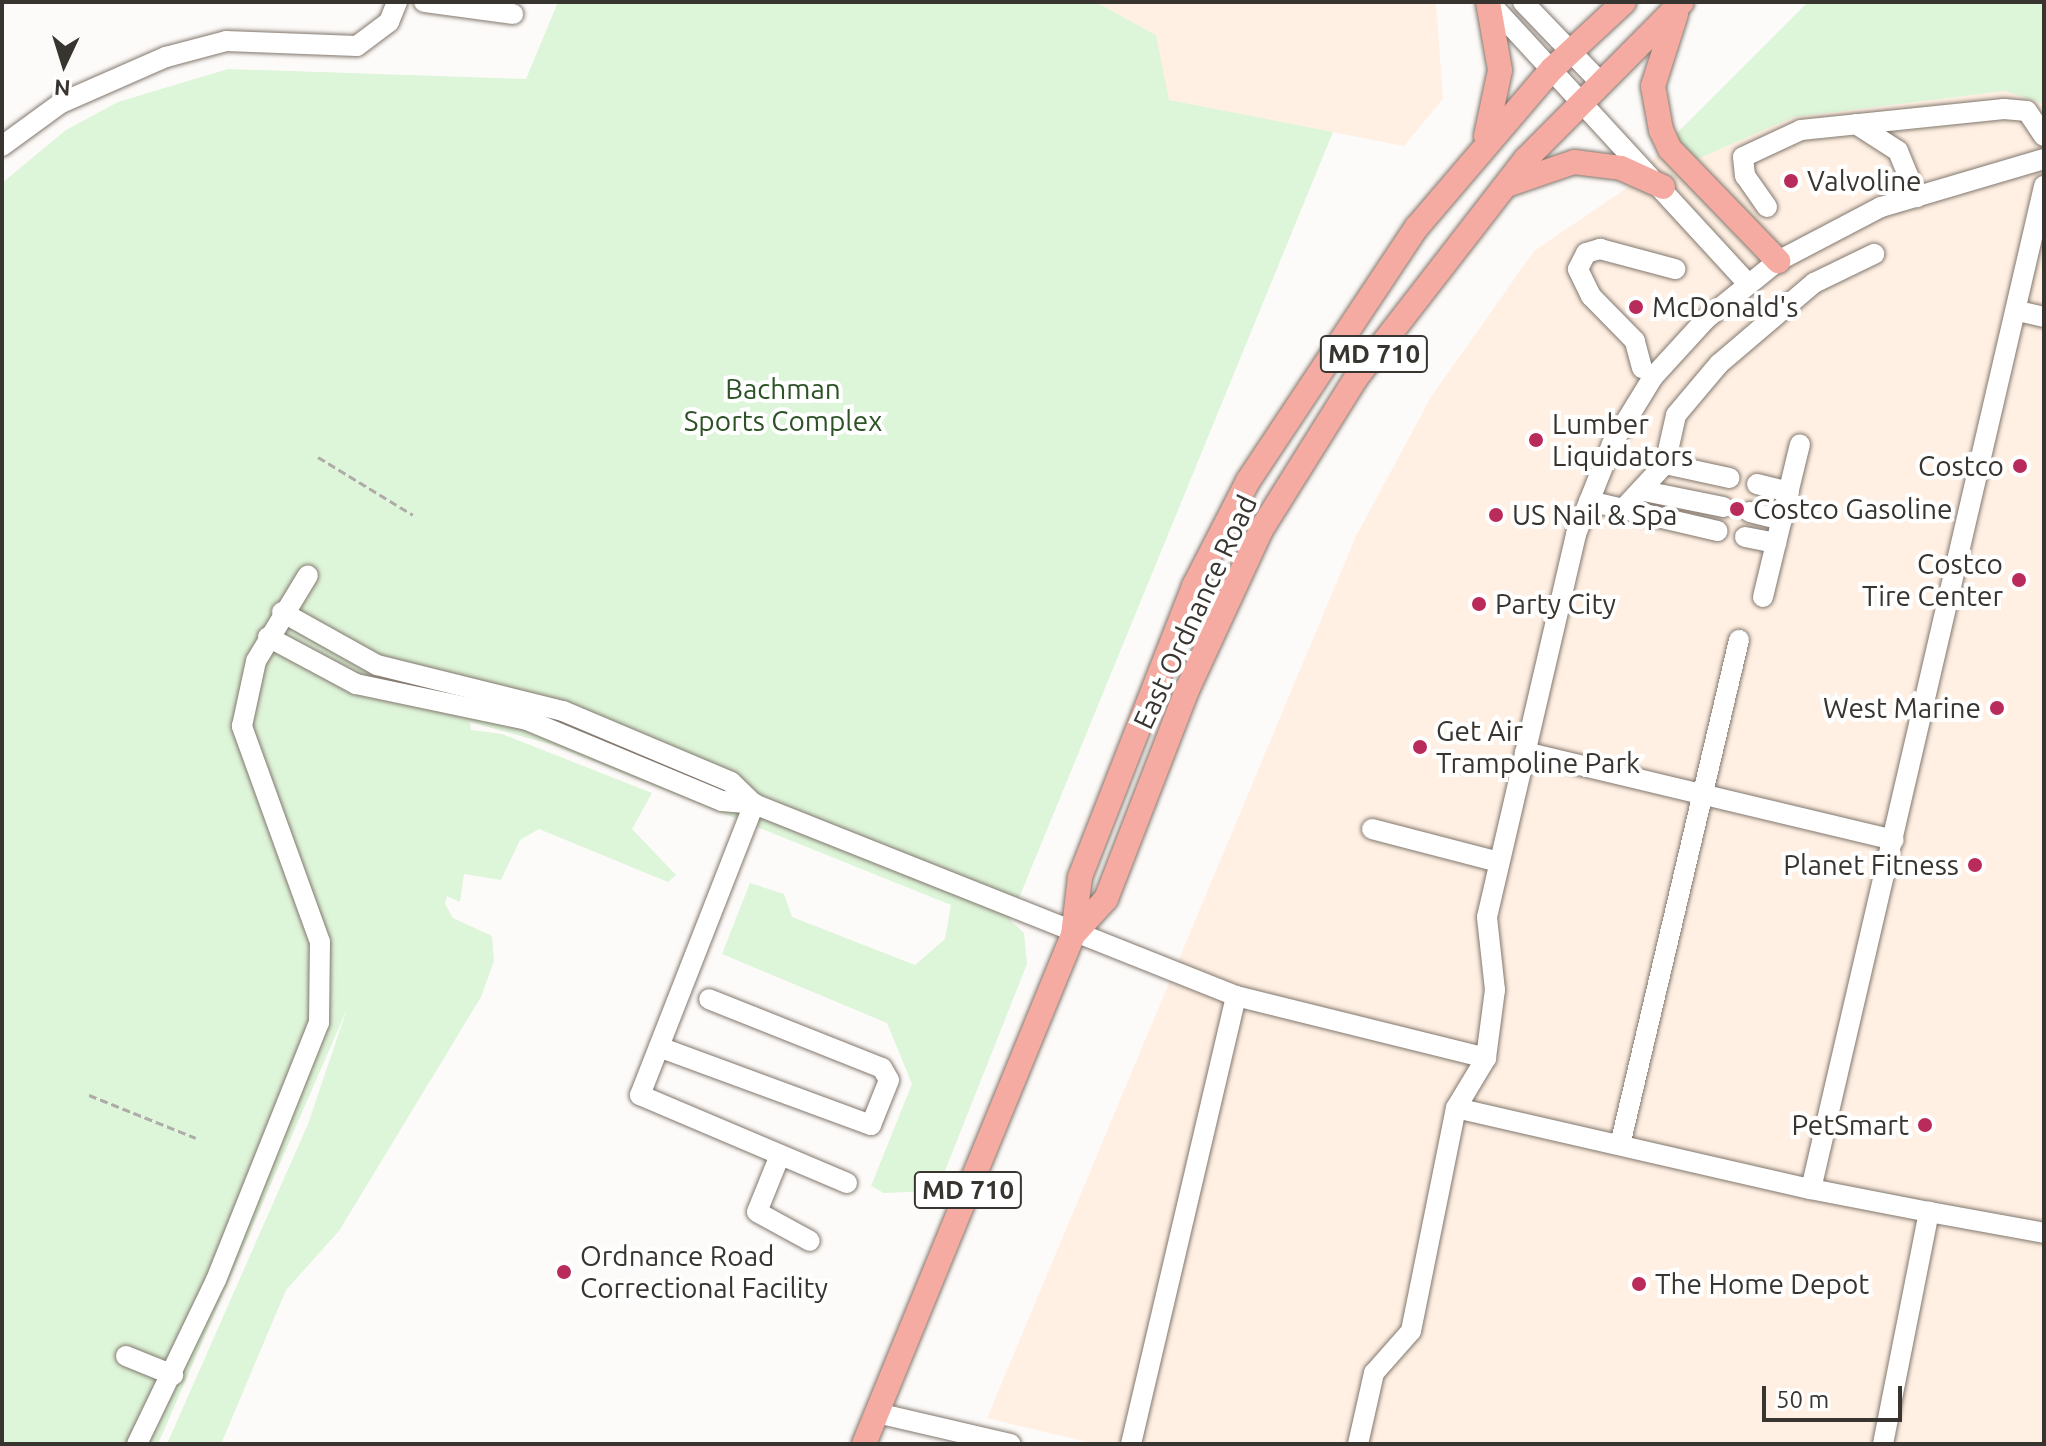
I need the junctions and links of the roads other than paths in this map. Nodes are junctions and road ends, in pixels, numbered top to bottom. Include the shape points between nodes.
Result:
1 (397, 2) edge
2 (424, 2) edge
3 (1488, 2) edge
4 (1523, 2) edge
5 (1624, 2) edge
6 (1682, 2) edge
7 (513, 14) dead end
8 (1570, 52) junction
9 (1552, 69) junction
10 (1599, 81) junction
11 (1580, 99) junction
12 (1856, 124) junction
13 (2044, 136) edge
14 (2, 146) edge
15 (1480, 150) junction
16 (2044, 159) edge
17 (2044, 186) edge
18 (1663, 187) junction
19 (1501, 188) junction
20 (1917, 197) junction
21 (1767, 207) dead end
22 (1874, 254) dead end
23 (1778, 261) junction
24 (1675, 269) dead end
25 (1747, 283) junction
26 (2018, 311) junction
27 (2044, 317) edge
28 (1642, 368) dead end
29 (1800, 444) dead end
30 (1665, 464) junction
31 (1730, 478) dead end
32 (1757, 484) dead end
33 (1644, 491) junction
34 (1789, 492) junction
35 (1589, 501) junction
36 (1723, 507) dead end
37 (1623, 509) junction
38 (1750, 512) dead end
39 (1782, 520) junction
40 (1718, 531) dead end
41 (1745, 537) dead end
42 (1776, 543) junction
43 (308, 575) dead end
44 (1763, 597) dead end
45 (282, 612) junction
46 (268, 637) junction
47 (1739, 640) dead end
48 (1525, 752) junction
49 (1703, 794) junction
50 (754, 804) junction
51 (1372, 829) dead end
52 (1894, 840) junction
53 (1499, 862) junction
54 (1073, 935) junction
55 (683, 986) junction
56 (1236, 996) junction
57 (661, 1041) junction
58 (1486, 1058) junction
59 (1456, 1108) junction
60 (1620, 1145) junction
61 (780, 1155) junction
62 (847, 1183) dead end
63 (1811, 1189) junction
64 (1929, 1212) junction
65 (2043, 1229) edge
66 (810, 1241) dead end
67 (126, 1356) dead end
68 (173, 1375) junction
69 (877, 1413) junction
70 (137, 1444) edge
71 (864, 1444) edge
72 (1010, 1444) edge
73 (1131, 1444) edge
74 (1358, 1444) edge
75 (1883, 1444) edge

1 - 14 street via 389,22 357,46 226,41 166,57 61,103
2 - 7 street
3 - 9 street
3 - 15 main road via 1500,70 1498,101
4 - 8 street
5 - 8 main road, East Ordnance Road / MD 710
6 - 10 main road, East Ordnance Road / MD 710
6 - 23 main road via 1656,65 1653,108 1661,130 1670,149
8 - 9 main road, East Ordnance Road / MD 710
8 - 10 street
9 - 11 street
9 - 15 main road, East Ordnance Road / MD 710
10 - 11 main road, East Ordnance Road / MD 710
11 - 18 street
11 - 19 main road, East Ordnance Road / MD 710
12 - 13 street via 2004,109 2027,111
12 - 20 street via 1898,151
12 - 21 street via 1801,130 1743,157 1745,176
15 - 54 main road, East Ordnance Road / MD 710 via 1354,313 1237,502 1194,586 1080,877
16 - 20 street
17 - 26 street
18 - 19 main road via 1621,168 1574,162
18 - 25 street
19 - 54 main road, East Ordnance Road / MD 710 via 1356,378 1261,530 1188,688 1106,899
20 - 23 street
22 - 30 street via 1814,283 1719,364 1676,415
23 - 25 street
24 - 28 street via 1600,249 1586,253 1578,269 1591,296 1635,341
25 - 35 street via 1653,377 1612,444
26 - 27 street
26 - 52 street
29 - 34 street
30 - 31 street
30 - 33 street
32 - 34 street
33 - 36 street
33 - 37 street
34 - 39 street
35 - 37 street
35 - 48 street
37 - 40 street
38 - 39 street
39 - 42 street
41 - 42 street
42 - 44 street
43 - 45 street
45 - 46 street
45 - 50 street via 377,665 563,711 731,782
46 - 50 street via 356,684 527,720 722,801
46 - 68 street via 245,697 244,743 315,925 323,1003
47 - 49 street
48 - 49 street
48 - 53 street
49 - 52 street
49 - 60 street
50 - 54 street
50 - 55 street
51 - 53 street
52 - 63 street
53 - 58 street via 1487,917 1495,990
54 - 56 street
54 - 69 main road, East Ordnance Road / MD 710
55 - 57 street
55 - 57 street via 709,991 709,999 882,1068 889,1080 864,1128
56 - 58 street
56 - 73 street
57 - 61 street via 640,1095
58 - 59 street
59 - 60 street
59 - 74 street via 1411,1331 1374,1373
60 - 63 street
61 - 62 street
61 - 66 street via 757,1212
63 - 64 street
64 - 65 street
64 - 75 street
67 - 68 street
68 - 70 street
69 - 71 main road, East Ordnance Road / MD 710
69 - 72 street

